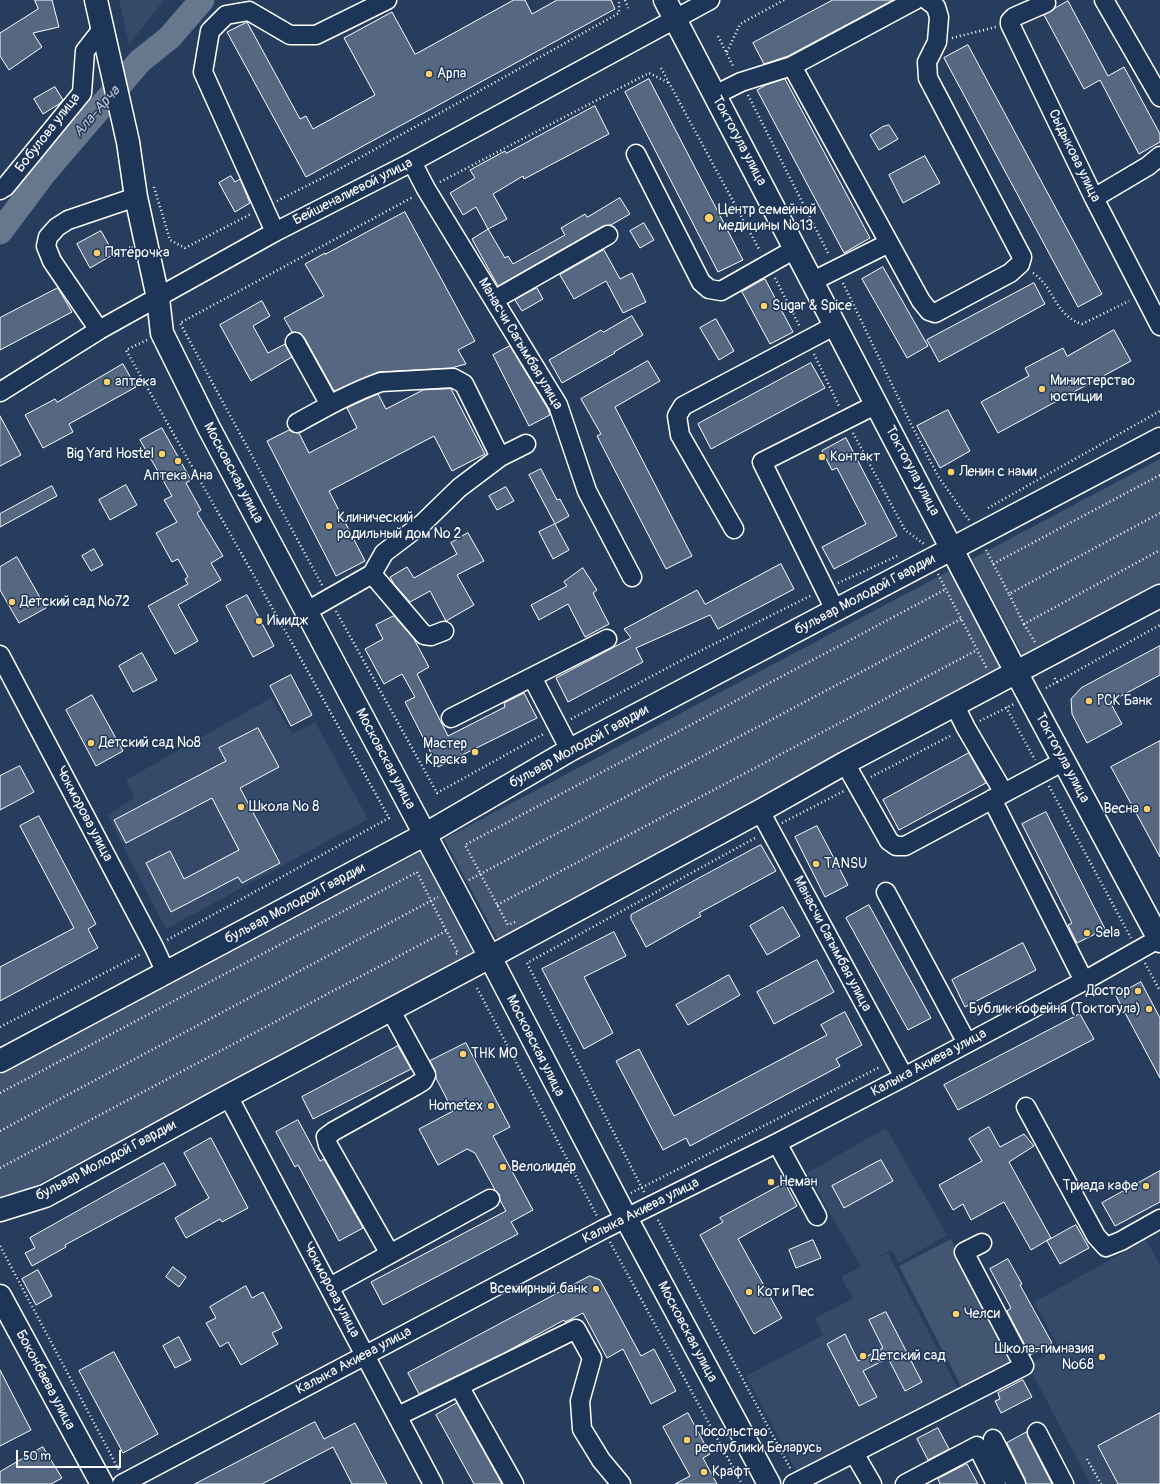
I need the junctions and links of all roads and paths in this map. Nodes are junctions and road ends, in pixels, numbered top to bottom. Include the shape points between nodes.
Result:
1 (96, 0) edge
2 (387, 0) edge
3 (619, 0) edge
4 (625, 0) edge
5 (665, 0) edge
6 (710, 0) edge
7 (784, 0) edge
8 (915, 0) edge
9 (927, 0) edge
10 (1104, 0) edge
11 (1046, 2) dead end
12 (628, 8) dead end
13 (675, 19) junction
14 (1010, 24) junction
15 (103, 28) junction
16 (718, 36) dead end
17 (937, 42) junction
18 (727, 53) junction
19 (792, 66) junction
20 (661, 68) dead end
21 (741, 82) junction
22 (715, 95) junction
23 (1160, 97) edge
24 (636, 154) dead end
25 (1160, 156) edge
26 (412, 162) junction
27 (153, 182) dead end
28 (0, 190) edge
29 (136, 197) junction
30 (1094, 198) junction
31 (264, 208) junction
32 (275, 232) junction
33 (608, 235) dead end
34 (889, 243) junction
35 (795, 248) junction
36 (768, 265) junction
37 (835, 269) junction
38 (1010, 273) junction
39 (812, 281) junction
40 (1144, 294) junction
41 (158, 298) junction
42 (494, 300) junction
43 (836, 325) junction
44 (1160, 326) edge
45 (99, 330) junction
46 (807, 340) junction
47 (295, 342) dead end
48 (126, 350) dead end
49 (0, 392) edge
50 (877, 404) junction
51 (330, 405) junction
52 (1160, 411) edge
53 (846, 419) junction
54 (297, 423) dead end
55 (1160, 439) edge
56 (526, 444) dead end
57 (500, 457) junction
58 (1160, 475) edge
59 (982, 511) dead end
60 (1160, 513) edge
61 (969, 519) dead end
62 (734, 529) dead end
63 (916, 547) dead end
64 (953, 548) junction
65 (984, 548) dead end
66 (1160, 550) edge
67 (902, 554) dead end
68 (993, 564) junction
69 (938, 573) dead end
70 (372, 574) junction
71 (632, 577) dead end
72 (825, 589) junction
73 (946, 589) junction
74 (1008, 594) junction
75 (1160, 596) edge
76 (835, 610) junction
77 (306, 611) junction
78 (961, 619) junction
79 (1024, 624) junction
80 (1160, 625) edge
81 (444, 631) dead end
82 (607, 639) dead end
83 (1037, 646) dead end
84 (977, 650) junction
85 (0, 655) edge
86 (1016, 672) junction
87 (988, 673) dead end
88 (532, 677) junction
89 (1054, 677) dead end
90 (1056, 682) junction
91 (1046, 688) dead end
92 (954, 704) junction
93 (1006, 707) dead end
94 (452, 718) dead end
95 (558, 726) junction
96 (570, 750) junction
97 (1064, 761) junction
98 (845, 763) junction
99 (1042, 773) junction
100 (436, 793) dead end
101 (998, 796) junction
102 (760, 811) junction
103 (424, 835) junction
104 (481, 874) junction
105 (454, 889) junction
106 (886, 892) dead end
107 (431, 901) junction
108 (497, 905) junction
109 (508, 925) dead end
110 (446, 931) junction
111 (1160, 939) edge
112 (154, 947) junction
113 (1138, 950) junction
114 (458, 953) dead end
115 (490, 957) junction
116 (528, 963) dead end
117 (166, 973) junction
118 (1084, 980) junction
119 (1160, 991) edge
120 (390, 1009) junction
121 (0, 1028) edge
122 (967, 1043) junction
123 (0, 1061) edge
124 (880, 1068) dead end
125 (904, 1077) junction
126 (0, 1093) edge
127 (228, 1096) junction
128 (1026, 1107) dead end
129 (0, 1131) edge
130 (777, 1143) junction
131 (0, 1168) edge
132 (641, 1188) junction
133 (630, 1193) dead end
134 (490, 1199) dead end
135 (650, 1206) junction
136 (0, 1210) edge
137 (817, 1216) dead end
138 (626, 1218) junction
139 (1160, 1219) edge
140 (982, 1243) dead end
141 (0, 1246) edge
142 (390, 1254) junction
143 (330, 1287) junction
144 (0, 1296) edge
145 (365, 1354) junction
146 (459, 1386) junction
147 (398, 1416) junction
148 (1037, 1432) dead end
149 (993, 1439) dead end
150 (854, 1453) junction
151 (1087, 1459) dead end
152 (121, 1479) edge
153 (795, 1483) edge
154 (102, 1484) edge
155 (433, 1484) edge
156 (514, 1484) edge
157 (621, 1484) edge
158 (769, 1484) edge
159 (872, 1484) edge
160 (905, 1484) edge
161 (996, 1484) edge
162 (1016, 1484) edge
163 (1064, 1484) edge
164 (1101, 1484) edge

1 - 15 main road, Московская улица
2 - 31 street via 316,35 290,35 249,11 226,15 210,31 203,72
3 - 31 path via 619,13 336,171
4 - 12 path
5 - 13 main road, Токтогула улица
6 - 13 street, Бейшеналиевой улица
7 - 18 path via 740,24
8 - 19 street
9 - 17 street via 936,7 939,17
10 - 23 street
11 - 14 street via 1014,17
13 - 22 main road, Токтогула улица
13 - 26 street, Бейшеналиевой улица
14 - 17 path
14 - 30 street, Сыдыкова улица
15 - 28 street, Бобулова улица via 85,51 82,93
15 - 29 main road, Московская улица via 128,142
16 - 18 path
17 - 38 street via 927,62 928,78 1022,257 1020,264
18 - 21 path
19 - 21 street
19 - 34 street
20 - 36 path
21 - 22 street
21 - 37 path
22 - 35 main road, Токтогула улица
24 - 36 street via 701,282 709,289 721,291
25 - 30 street
26 - 32 street, Бейшеналиевой улица
26 - 42 street, Манасчи Сагымбая улица
27 - 31 path via 170,240 185,248
29 - 41 main road, Московская улица
29 - 45 street via 68,220 48,237 46,246 52,261
30 - 40 street, Сыдыкова улица
31 - 32 street
32 - 41 street, Бейшеналиевой улица
33 - 42 street
34 - 37 street
34 - 38 street via 921,301 929,311 936,313
35 - 36 street
35 - 39 main road, Токтогула улица
36 - 46 path
37 - 39 street
37 - 61 path via 938,476
38 - 40 path via 1033,273 1042,279 1061,311 1072,321 1082,324
39 - 43 main road, Токтогула улица
40 - 44 street, Сыдыкова улица
41 - 45 street, Бейшеналиевой улица
41 - 77 main road, Московская улица via 162,333
42 - 71 street, Манасчи Сагымбая улица via 558,405 586,491
43 - 46 street
43 - 50 main road, Токтогула улица
45 - 49 street, Бейшеналиевой улица
46 - 53 path
46 - 62 street via 683,406 677,416 680,435
47 - 51 street
48 - 112 path via 390,818
50 - 53 street
50 - 64 main road, Токтогула улица
51 - 54 street
51 - 57 street via 381,382 453,378 464,384
52 - 59 path
53 - 63 path via 905,530 924,544
53 - 72 street via 762,462
55 - 64 main road, бульвар Молодой Гвардии
56 - 57 street
57 - 70 street via 459,488 422,524 384,553
58 - 68 path
60 - 74 path
64 - 76 main road, бульвар Молодой Гвардии
64 - 86 main road, Токтогула улица
65 - 68 path
66 - 79 path
67 - 72 path
68 - 74 path
69 - 73 path
70 - 77 street
70 - 81 street via 424,636
72 - 76 street
72 - 95 path via 686,658
73 - 78 path
73 - 104 path via 465,845
74 - 79 path
75 - 86 main road, бульвар Молодой Гвардии
76 - 96 main road, бульвар Молодой Гвардии
77 - 103 main road, Московская улица
78 - 84 path
78 - 104 path
79 - 83 path
80 - 90 path
82 - 88 street
84 - 87 path
84 - 108 path
85 - 112 street, Чокморова улица
86 - 92 main road, бульвар Молодой Гвардии
86 - 97 main road, Токтогула улица
88 - 94 street
88 - 95 street
89 - 90 path
90 - 91 path
92 - 98 main road, бульвар Молодой Гвардии
92 - 101 street
93 - 99 path
95 - 96 street
95 - 100 path
96 - 103 main road, бульвар Молодой Гвардии
97 - 99 street
97 - 111 main road, Токтогула улица
98 - 101 street via 889,841 896,846 905,846
98 - 102 main road, бульвар Молодой Гвардии
99 - 101 street
99 - 113 path
101 - 118 street
102 - 115 main road, бульвар Молодой Гвардии
102 - 125 street, Манасчи Сагымбая улица
103 - 105 main road, Московская улица
103 - 117 main road, бульвар Молодой Гвардии
104 - 105 path
104 - 108 path
105 - 107 path
105 - 115 main road, Московская улица
106 - 122 street
107 - 110 path
107 - 126 path via 417,872
107 - 129 path
108 - 109 path
110 - 114 path
110 - 131 path
111 - 113 street, Калыка Акиева улица
112 - 117 street, Чокморова улица
112 - 121 path
113 - 118 street, Калыка Акиева улица
113 - 119 path
115 - 120 main road, бульвар Молодой Гвардии
115 - 138 main road, Московская улица
116 - 132 path
117 - 123 main road, бульвар Молодой Гвардии
118 - 122 street, Калыка Акиева улица
120 - 127 main road, бульвар Молодой Гвардии
120 - 142 street via 426,1075 415,1086 334,1130 326,1137 328,1145
122 - 125 street, Калыка Акиева улица
124 - 132 path
125 - 130 street, Калыка Акиева улица
127 - 136 main road, бульвар Молодой Гвардии via 45,1196
127 - 143 street, Чокморова улица
128 - 139 street via 1096,1236 1106,1247
130 - 135 street, Калыка Акиева улица
130 - 137 street
132 - 133 path
132 - 135 path
134 - 142 street
135 - 138 street, Калыка Акиева улица
135 - 153 path
138 - 145 street, Калыка Акиева улица
138 - 158 main road, Московская улица
140 - 150 street via 964,1252 1024,1366
141 - 152 path
142 - 143 street
143 - 145 street, Чокморова улица
144 - 154 main road, Боконбаева улица
145 - 147 street, Чокморова улица
145 - 152 street, Калыка Акиева улица
146 - 147 street
146 - 156 street
146 - 157 street via 576,1329 592,1358 580,1401 582,1429 601,1460
147 - 155 street, Чокморова улица
148 - 163 street
149 - 162 street
150 - 153 street
150 - 159 street
151 - 164 path
160 - 161 street via 977,1446

